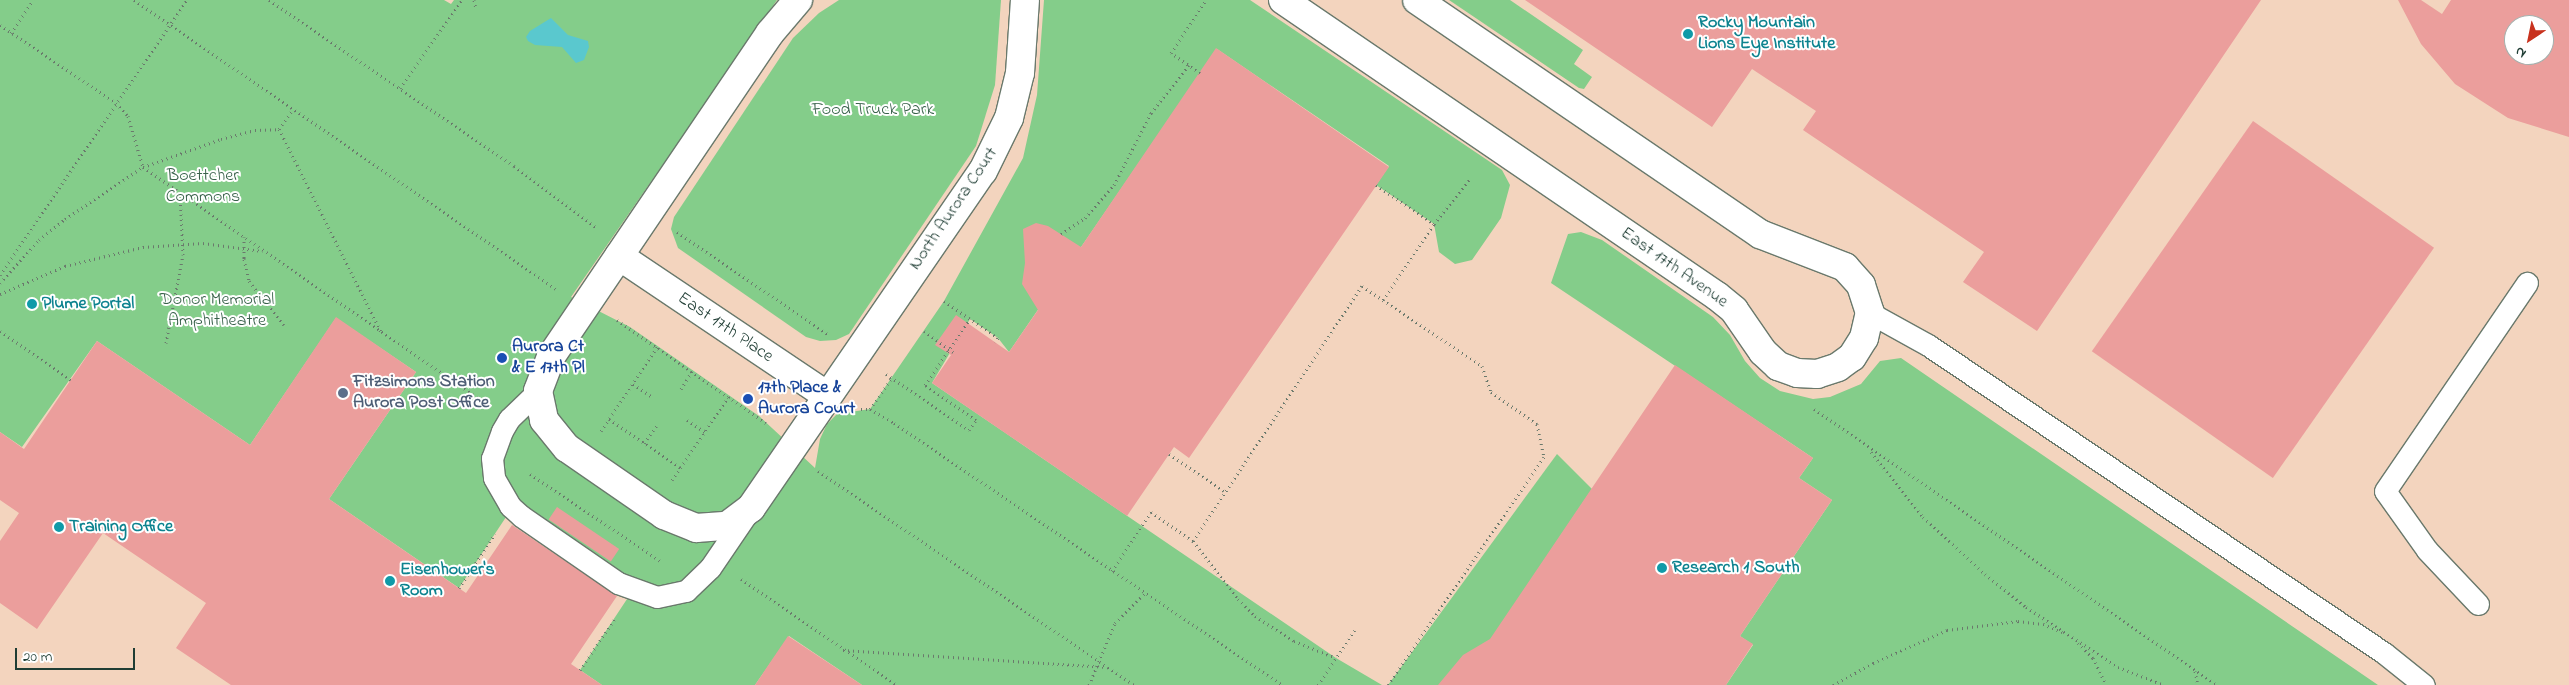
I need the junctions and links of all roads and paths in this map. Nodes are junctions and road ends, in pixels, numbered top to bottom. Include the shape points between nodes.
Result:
1 (33, 0) edge
2 (134, 0) edge
3 (186, 0) edge
4 (269, 0) edge
5 (462, 0) edge
6 (474, 0) edge
7 (798, 0) edge
8 (1025, 0) edge
9 (1206, 0) edge
10 (1283, 0) edge
11 (1417, 0) edge
12 (274, 1) edge
13 (476, 9) dead end
14 (0, 25) edge
15 (170, 25) junction
16 (11, 33) junction
17 (1189, 65) junction
18 (1200, 73) dead end
19 (400, 88) junction
20 (116, 103) junction
21 (293, 109) junction
22 (279, 129) junction
23 (143, 167) junction
24 (1470, 179) dead end
25 (1376, 185) dead end
26 (180, 193) junction
27 (642, 222) junction
28 (1434, 224) junction
29 (597, 229) dead end
30 (1061, 234) dead end
31 (244, 237) junction
32 (183, 243) junction
33 (242, 248) junction
34 (265, 251) junction
35 (619, 256) junction
36 (0, 275) edge
37 (0, 283) edge
38 (2527, 283) dead end
39 (0, 294) edge
40 (1383, 300) junction
41 (944, 301) dead end
42 (586, 305) junction
43 (1870, 312) junction
44 (970, 319) junction
45 (284, 325) dead end
46 (0, 331) edge
47 (382, 332) junction
48 (924, 332) dead end
49 (995, 342) dead end
50 (166, 343) dead end
51 (658, 346) junction
52 (951, 350) junction
53 (856, 353) junction
54 (693, 370) junction
55 (892, 378) junction
56 (71, 380) dead end
57 (633, 384) junction
58 (680, 389) dead end
59 (538, 391) junction
60 (651, 396) dead end
61 (826, 396) junction
62 (486, 404) dead end
63 (1814, 411) dead end
64 (686, 420) dead end
65 (657, 425) dead end
66 (705, 432) junction
67 (644, 443) junction
68 (1869, 450) junction
69 (1169, 454) dead end
70 (523, 468) dead end
71 (815, 469) dead end
72 (1224, 491) junction
73 (756, 500) junction
74 (1193, 541) junction
75 (667, 566) dead end
76 (1112, 571) junction
77 (738, 578) dead end
78 (1145, 593) junction
79 (2478, 604) dead end
80 (1354, 630) dead end
81 (2071, 637) junction
82 (843, 650) junction
83 (1336, 658) junction
84 (1100, 662) junction
85 (1099, 666) junction
86 (1107, 667) junction
87 (2195, 671) junction
88 (897, 685) edge
89 (1089, 685) edge
90 (1134, 685) edge
91 (1283, 685) edge
92 (1318, 685) edge
93 (1388, 685) edge
94 (1833, 685) edge
95 (2106, 685) edge
96 (2164, 685) edge
97 (2198, 685) edge
98 (2217, 685) edge
99 (2424, 685) edge

1 - 16 path
2 - 15 path
3 - 15 path
4 - 12 path
5 - 19 path
6 - 13 path
7 - 27 street via 770,33
8 - 53 street, North Aurora Court via 1020,73 1002,136 983,171
9 - 17 path via 1171,53
10 - 43 street, East 17th Avenue via 1717,296 1738,315 1763,352 1778,366 1808,374 1838,367 1860,346
11 - 43 street via 1760,234 1845,267 1861,285
12 - 19 path
14 - 16 path
15 - 20 path
15 - 21 path
16 - 20 path
17 - 18 path
17 - 30 path via 1151,113 1114,186 1086,218
19 - 29 path via 514,166
20 - 23 path via 128,116
20 - 36 path
21 - 22 path
21 - 42 path via 561,292
22 - 23 path via 255,130 221,139
22 - 47 path
23 - 26 path
23 - 37 path via 92,198 59,224
24 - 28 path
25 - 28 path
26 - 31 path
26 - 32 path
27 - 35 street
27 - 53 path via 671,229
28 - 40 path
31 - 33 path
31 - 34 path
32 - 33 path
32 - 39 path via 143,247 86,260 39,275
32 - 50 path via 180,277
33 - 34 path
33 - 45 path via 249,281
34 - 47 path
35 - 42 street
35 - 61 street, East 17th Place
38 - 79 lane via 2385,491 2427,550
40 - 72 path via 1362,286
40 - 93 path via 1482,366 1491,392 1537,424 1544,457
41 - 44 path
42 - 51 path via 630,326
42 - 59 street via 548,362
43 - 99 lane via 1928,345 2384,653
44 - 49 path via 998,338
44 - 52 path
46 - 56 path
47 - 62 path
48 - 52 path
51 - 54 path
51 - 57 path
52 - 55 path via 925,386 976,420 969,430
53 - 55 path
53 - 61 street, North Aurora Court
54 - 58 path
54 - 66 path via 730,396
55 - 76 path via 870,409
57 - 60 path
57 - 67 path via 609,419
59 - 73 street via 544,420 567,448 678,523 696,528 719,528 740,518
59 - 73 lane via 510,418 502,431 492,458 494,478 510,506 521,516 626,587 650,596 666,597 694,586
61 - 73 street
63 - 68 path
64 - 66 path
65 - 67 path
66 - 67 path via 681,468
68 - 81 path via 1941,536 2026,607
68 - 87 path
69 - 72 path
70 - 75 path
71 - 84 path
72 - 74 path
74 - 76 path via 1151,512
74 - 83 path via 1255,616 1294,641
76 - 78 path
77 - 82 path
78 - 84 path via 1115,623
78 - 91 path
80 - 83 path
81 - 94 path via 2043,624 2018,621 1947,630 1873,662
81 - 95 path via 2093,658
81 - 96 path via 2118,666
82 - 85 path
82 - 88 path
83 - 92 path
84 - 85 path
84 - 86 path
85 - 86 path
85 - 89 path
86 - 90 path
87 - 97 path
87 - 98 path

